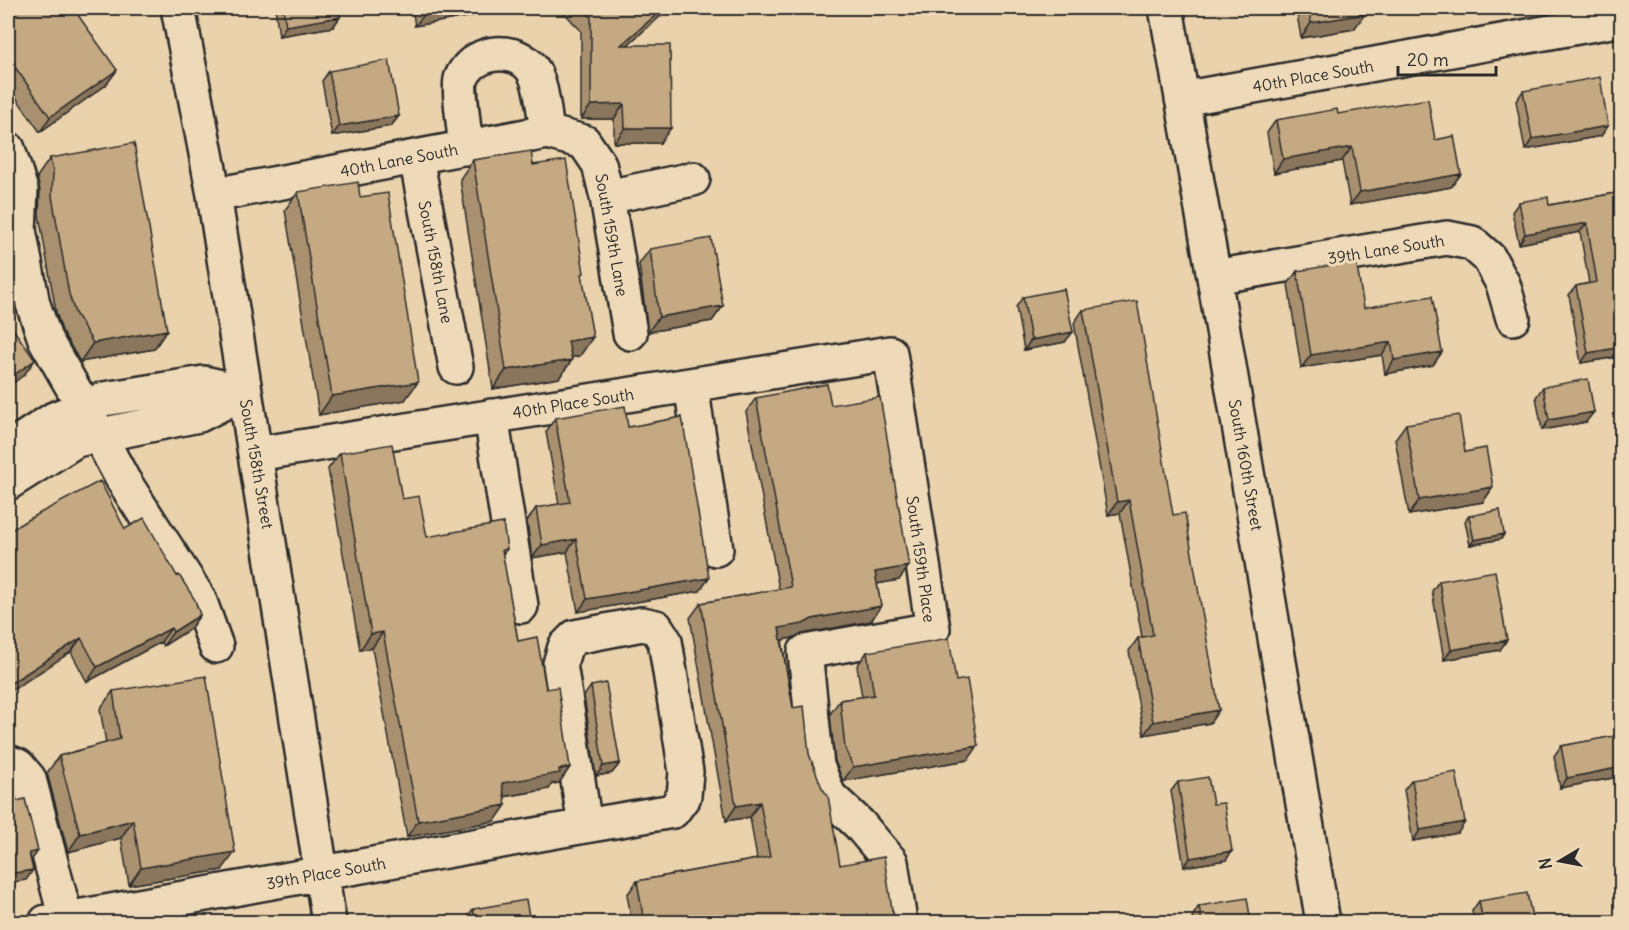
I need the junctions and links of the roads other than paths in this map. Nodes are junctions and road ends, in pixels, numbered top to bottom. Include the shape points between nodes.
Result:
1 (178, 8) edge
2 (1166, 8) edge
3 (1622, 19) edge
4 (1182, 99) junction
5 (547, 132) junction
6 (584, 142) joint
7 (466, 148) junction
8 (8, 149) edge
9 (416, 157) junction
10 (693, 179) dead end
11 (214, 195) junction
12 (607, 197) junction
13 (1214, 278) junction
14 (1513, 318) dead end
15 (630, 333) dead end
16 (890, 353) joint
17 (456, 367) dead end
18 (690, 385) junction
19 (244, 392) junction
20 (491, 416) junction
21 (91, 421) junction
22 (8, 449) edge
23 (256, 454) junction
24 (8, 483) edge
25 (716, 549) dead end
26 (521, 606) dead end
27 (216, 646) dead end
28 (8, 762) edge
29 (585, 826) junction
30 (322, 874) junction
31 (55, 921) edge
32 (329, 922) edge
33 (900, 922) edge
34 (1323, 922) edge

1 - 11 street, South 158th Street
2 - 4 street, South 160th Street
3 - 4 street, 40th Place South
4 - 13 street, South 160th Street
5 - 6 street, 40th Lane South
5 - 7 street, 40th Lane South
5 - 7 street via 540,86 530,66 512,55 491,53 472,63 460,81
6 - 12 street, South 159th Lane via 599,164
7 - 9 street, 40th Lane South
8 - 21 street via 21,190 19,230 33,304 45,339
9 - 11 street, 40th Lane South
9 - 17 street, South 158th Lane
10 - 12 street
11 - 19 street, South 158th Street
12 - 15 street, South 159th Lane
13 - 14 street, 39th Lane South via 1447,238 1472,243 1489,258 1503,284
13 - 34 street, South 160th Street
16 - 18 street, 40th Place South
16 - 33 street, South 159th Place via 933,628 805,652 817,766 829,796 891,862
18 - 20 street, 40th Place South
18 - 25 street
19 - 21 street via 200,415
19 - 23 street, South 158th Street
20 - 23 street, 40th Place South
20 - 26 street
21 - 22 street via 54,419
21 - 24 street via 76,440
21 - 27 street via 123,480 199,599
23 - 30 street, South 158th Street
28 - 31 street via 18,766 29,779
29 - 29 street, 39th Place South via 673,811 684,796 686,772 665,641 656,627 642,624 575,637 565,647 560,664
29 - 30 street, 39th Place South
30 - 31 street, 39th Place South
30 - 32 street, South 158th Street

